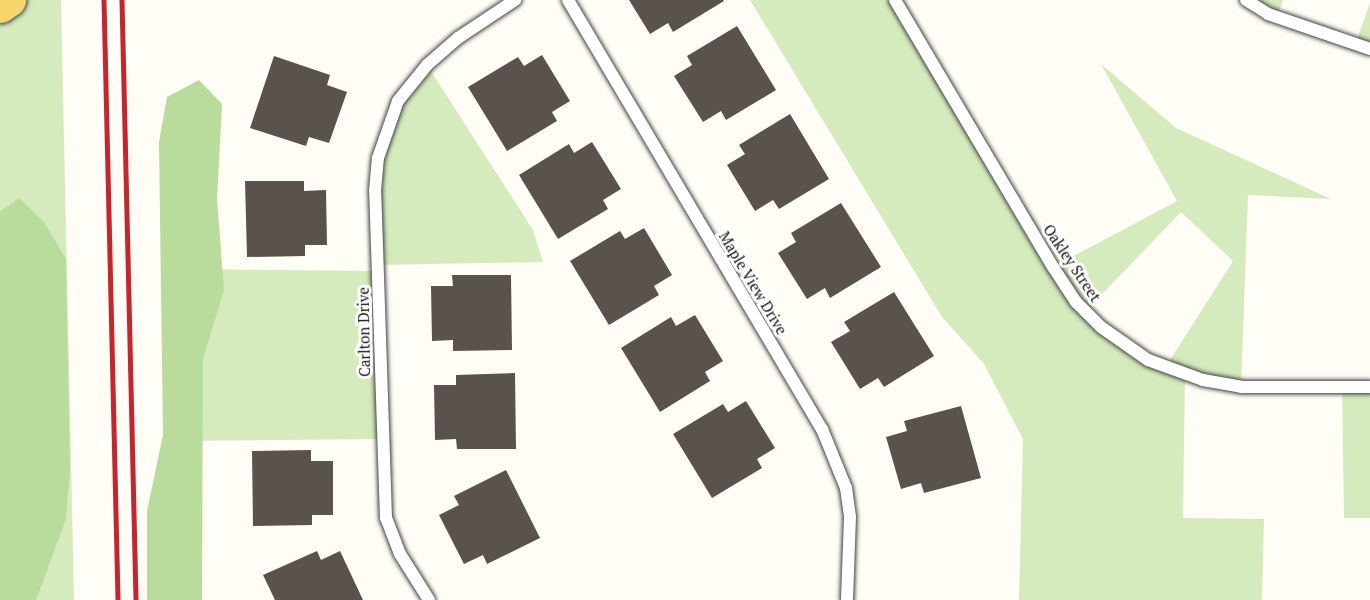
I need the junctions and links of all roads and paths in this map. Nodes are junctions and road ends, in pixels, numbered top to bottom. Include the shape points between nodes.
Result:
1 (9, 0) edge
2 (515, 0) edge
3 (568, 0) edge
4 (895, 0) edge
5 (1246, 0) edge
6 (0, 6) edge
7 (1370, 49) edge
8 (1370, 387) edge
9 (429, 600) edge
10 (847, 600) edge

1 - 6 main road
2 - 9 lane, Carlton Drive via 458,38 427,65 398,101 378,158 375,191 386,518 400,554
3 - 10 lane, Maple View Drive via 822,429 846,488 850,517
4 - 8 lane, Oakley Street via 1053,267 1076,302 1101,327 1148,360 1203,380 1241,387
5 - 7 lane via 1277,17

